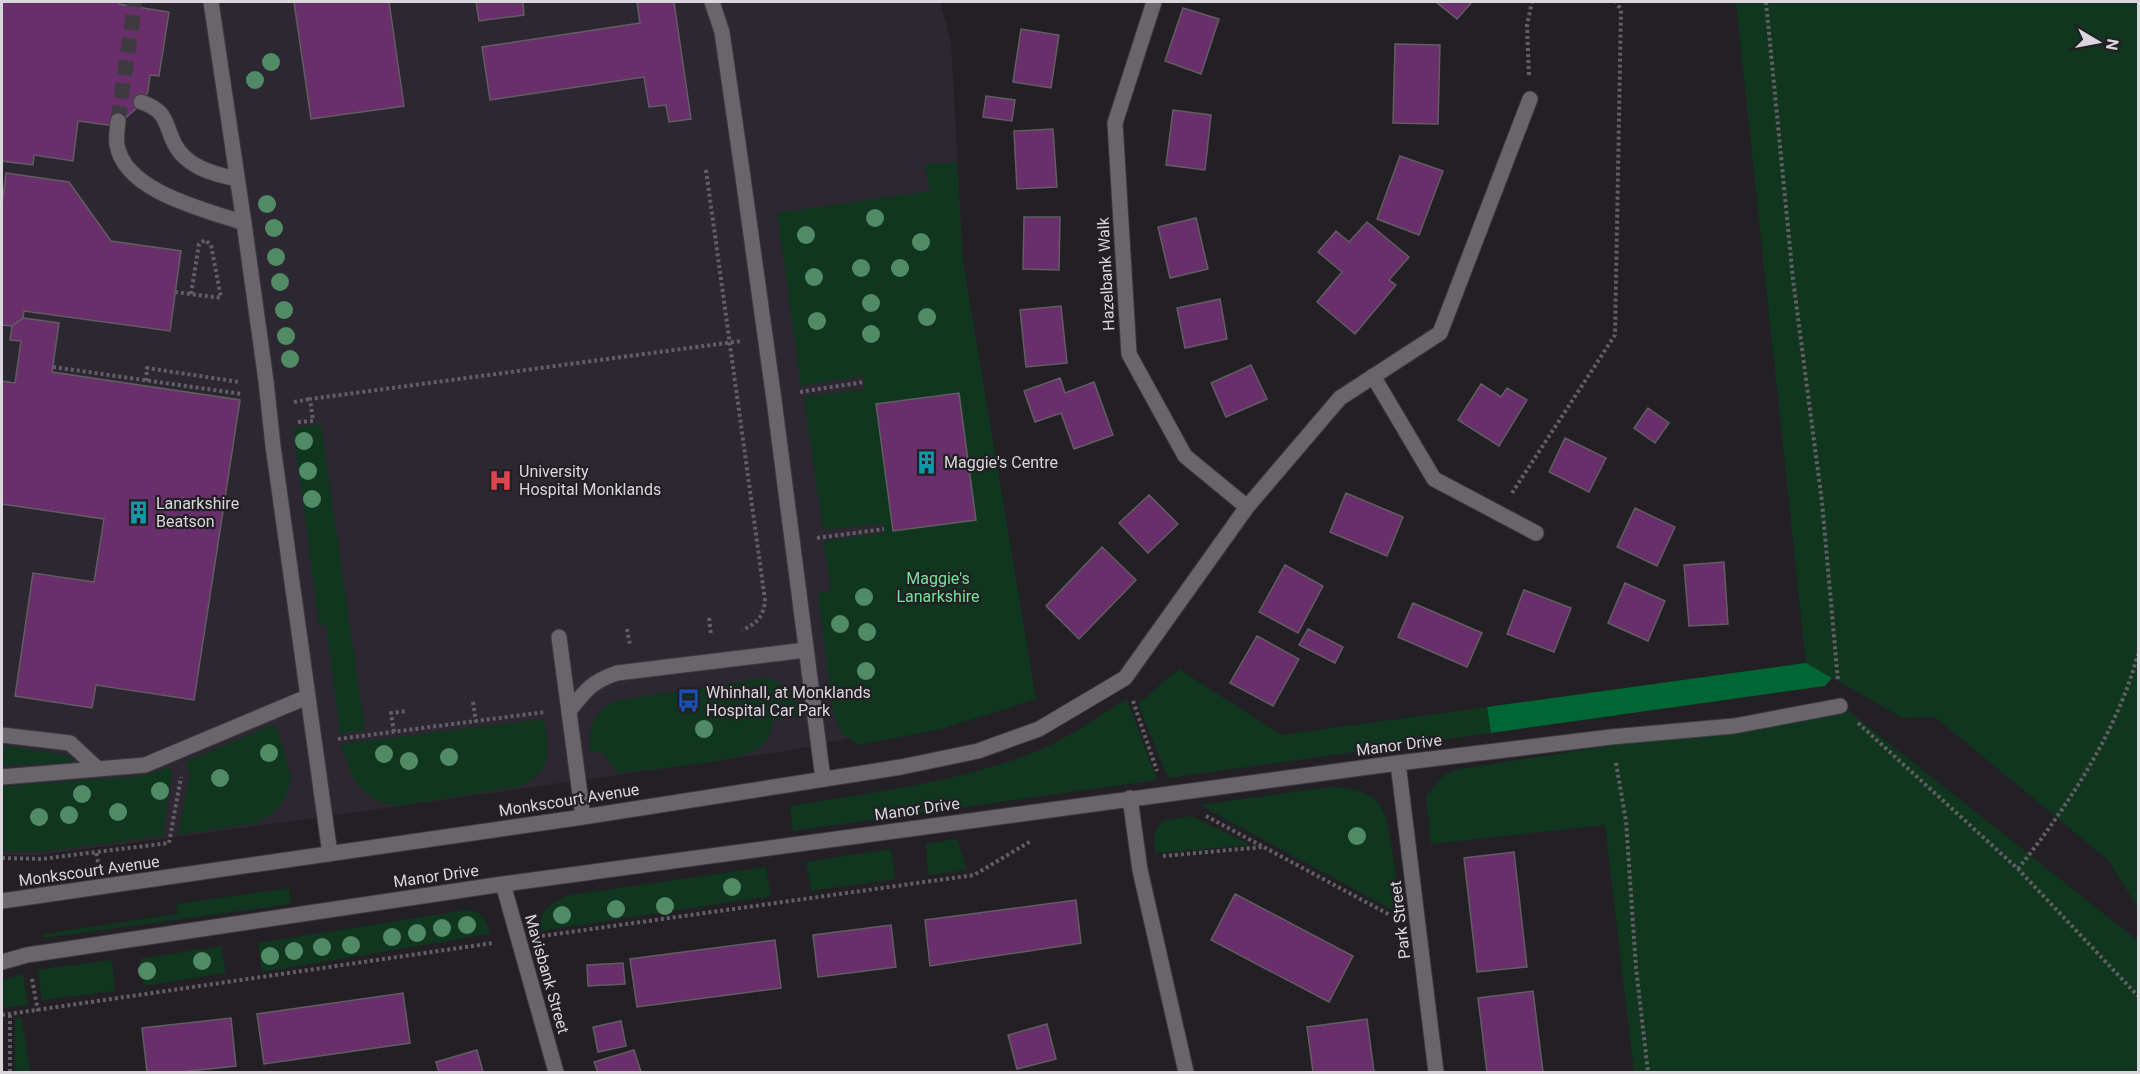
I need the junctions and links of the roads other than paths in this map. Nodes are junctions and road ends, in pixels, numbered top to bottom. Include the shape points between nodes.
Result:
1 (211, 2) edge
2 (712, 2) edge
3 (1154, 2) edge
4 (1530, 99) road end
5 (141, 102) dead end
6 (118, 122) tunnel mouth
7 (237, 179) junction
8 (244, 223) junction
9 (1373, 376) junction
10 (1247, 507) junction
11 (1536, 532) dead end
12 (559, 637) dead end
13 (806, 650) junction
14 (307, 697) junction
15 (1840, 706) road end
16 (569, 711) junction
17 (2, 735) edge
18 (1398, 763) junction
19 (98, 769) junction
20 (2, 777) edge
21 (823, 779) junction
22 (1130, 798) junction
23 (583, 817) junction
24 (330, 854) junction
25 (503, 884) junction
26 (2, 901) edge
27 (2, 962) edge
28 (556, 1072) edge
29 (1186, 1072) edge
30 (1436, 1072) edge

1 - 7 street
2 - 13 street via 722,32
3 - 10 street, Hazelbank Walk via 1115,123 1129,354 1185,456
4 - 9 street via 1440,333
5 - 7 street via 162,113 175,144 188,160 207,172
6 - 8 street via 121,157 152,189
7 - 8 street
8 - 14 street
9 - 10 street via 1340,398
9 - 11 street via 1434,479
10 - 21 street, Monkscourt Avenue via 1125,678 1038,729 978,751
12 - 16 street
13 - 16 street via 617,673 586,689
13 - 21 street
14 - 19 street via 146,765
14 - 24 street
15 - 18 street, Manor Drive via 1734,726 1611,736
16 - 23 street
17 - 19 street via 70,742
18 - 22 street, Manor Drive
18 - 30 street, Park Street
19 - 20 street
21 - 23 street, Monkscourt Avenue
22 - 25 street, Manor Drive
22 - 29 street via 1138,859
23 - 24 street, Monkscourt Avenue
24 - 26 street, Monkscourt Avenue
25 - 27 street, Manor Drive
25 - 28 street, Mavisbank Street

